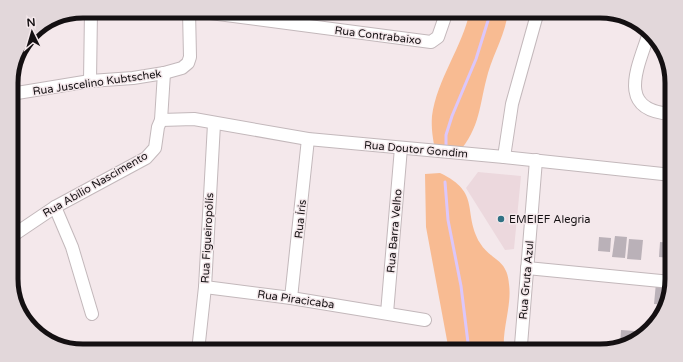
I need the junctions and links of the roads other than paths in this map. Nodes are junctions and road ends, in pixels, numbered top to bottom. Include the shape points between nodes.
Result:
1 (91, 18) edge
2 (189, 18) edge
3 (246, 18) edge
4 (445, 18) edge
5 (536, 18) edge
6 (647, 38) edge
7 (164, 73) junction
8 (90, 82) junction
9 (18, 93) edge
10 (665, 113) edge
11 (161, 120) junction
12 (214, 124) junction
13 (308, 139) junction
14 (401, 148) junction
15 (504, 157) junction
16 (536, 160) junction
17 (665, 174) edge
18 (55, 207) junction
19 (18, 232) edge
20 (527, 268) junction
21 (665, 281) edge
22 (205, 287) junction
23 (291, 298) junction
24 (387, 313) junction
25 (92, 314) dead end
26 (425, 320) dead end
27 (199, 344) edge
28 (521, 344) edge

1 - 8 street
2 - 7 street, Rua Juscelino Kubtschek via 188,64
3 - 4 street, Rua Contrabaixo via 420,42 431,42 438,37
5 - 15 street via 512,104
6 - 10 street via 634,80 635,95 645,106
7 - 8 street, Rua Juscelino Kubtschek
7 - 11 street, Rua Abílio Nascimento
8 - 9 street, Rua Juscelino Kubtschek
11 - 12 street, Rua Doutor Gondim via 194,119
11 - 18 street, Rua Abílio Nascimento via 155,148 146,158
12 - 13 street, Rua Doutor Gondim
12 - 22 street, Rua Figueiropólís
13 - 14 street, Rua Doutor Gondim
13 - 23 street, Rua Íris
14 - 15 street, Rua Doutor Gondim
14 - 24 street, Rua Barra Velho
15 - 16 street, Rua Doutor Gondim
16 - 17 street, Rua Doutor Gondim
16 - 20 street, Rua Gruta Azul
18 - 19 street, Rua Abílio Nascimento
18 - 25 street via 72,247
20 - 21 street
20 - 28 street, Rua Gruta Azul
22 - 23 street, Rua Piracicaba
22 - 27 street, Rua Figueiropólís
23 - 24 street, Rua Piracicaba
24 - 26 street, Rua Piracicaba

